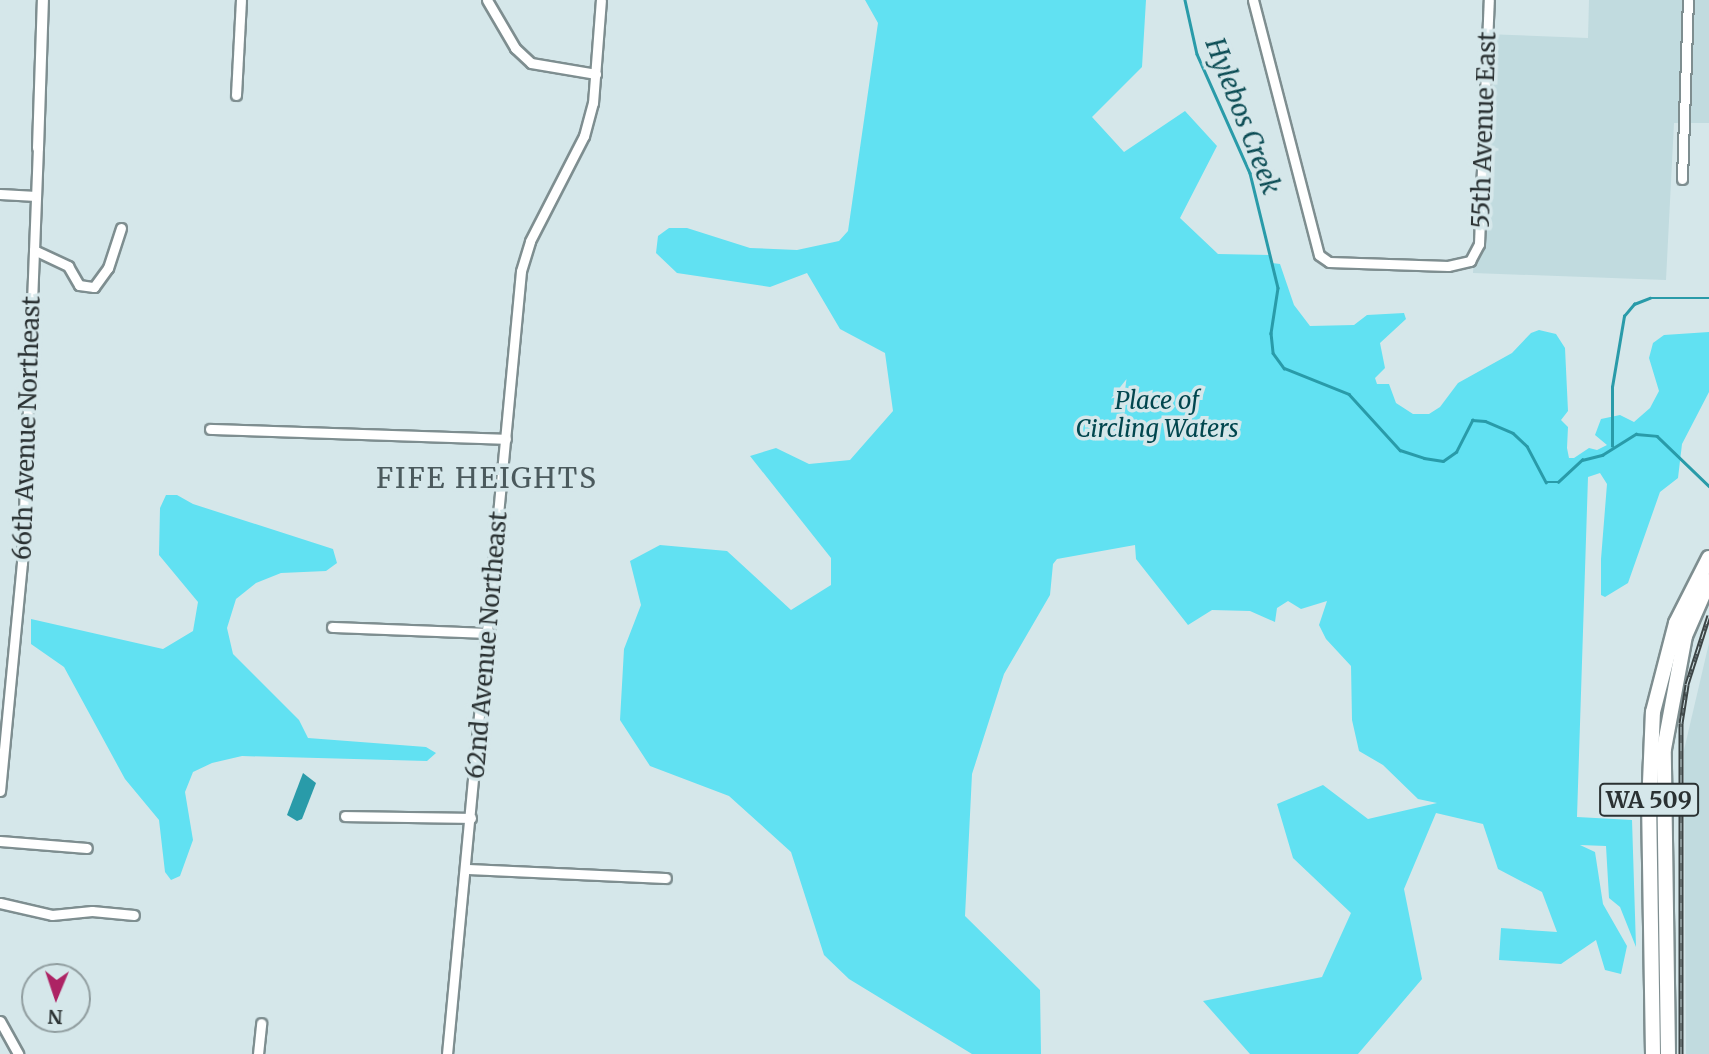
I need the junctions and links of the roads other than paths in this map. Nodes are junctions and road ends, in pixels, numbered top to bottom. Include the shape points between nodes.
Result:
1 (43, 0) edge
2 (241, 0) edge
3 (487, 0) edge
4 (601, 0) edge
5 (1253, 0) edge
6 (1489, 0) edge
7 (1688, 0) edge
8 (596, 74) junction
9 (236, 95) dead end
10 (38, 148) joint
11 (1682, 179) dead end
12 (0, 194) edge
13 (36, 196) junction
14 (121, 228) dead end
15 (34, 250) junction
16 (210, 429) dead end
17 (506, 439) junction
18 (1709, 558) edge
19 (1709, 581) edge
20 (332, 627) dead end
21 (490, 633) junction
22 (0, 791) edge
23 (345, 816) dead end
24 (471, 818) junction
25 (0, 841) edge
26 (88, 848) dead end
27 (467, 869) junction
28 (666, 878) dead end
29 (0, 903) edge
30 (134, 915) dead end
31 (0, 1021) edge
32 (261, 1023) dead end
33 (18, 1054) edge
34 (258, 1054) edge
35 (447, 1054) edge
36 (1653, 1054) edge
37 (1668, 1054) edge

1 - 10 street
2 - 9 street
3 - 8 street via 515,48 531,63
4 - 8 street, 62nd Avenue Northeast
5 - 6 street, 55th Avenue East via 1319,256 1329,262 1448,266 1473,259 1479,239
7 - 11 street
8 - 17 street, 62nd Avenue Northeast via 584,136 530,242 521,271
10 - 13 street, 66th Avenue Northeast
12 - 13 street
13 - 15 street, 66th Avenue Northeast
14 - 15 street via 108,268 94,287 79,285 68,266
15 - 22 street, 66th Avenue Northeast via 22,563
16 - 17 street
17 - 21 street, 62nd Avenue Northeast
18 - 36 main road, WA 509 via 1676,623 1653,712 1649,806
19 - 37 main road, WA 509 via 1685,636 1664,749
20 - 21 street
21 - 24 street, 62nd Avenue Northeast
23 - 24 street
24 - 27 street, 62nd Avenue Northeast
25 - 26 street
27 - 28 street
27 - 35 street, 62nd Avenue Northeast
29 - 30 street via 52,915 92,911
31 - 33 street
32 - 34 street

